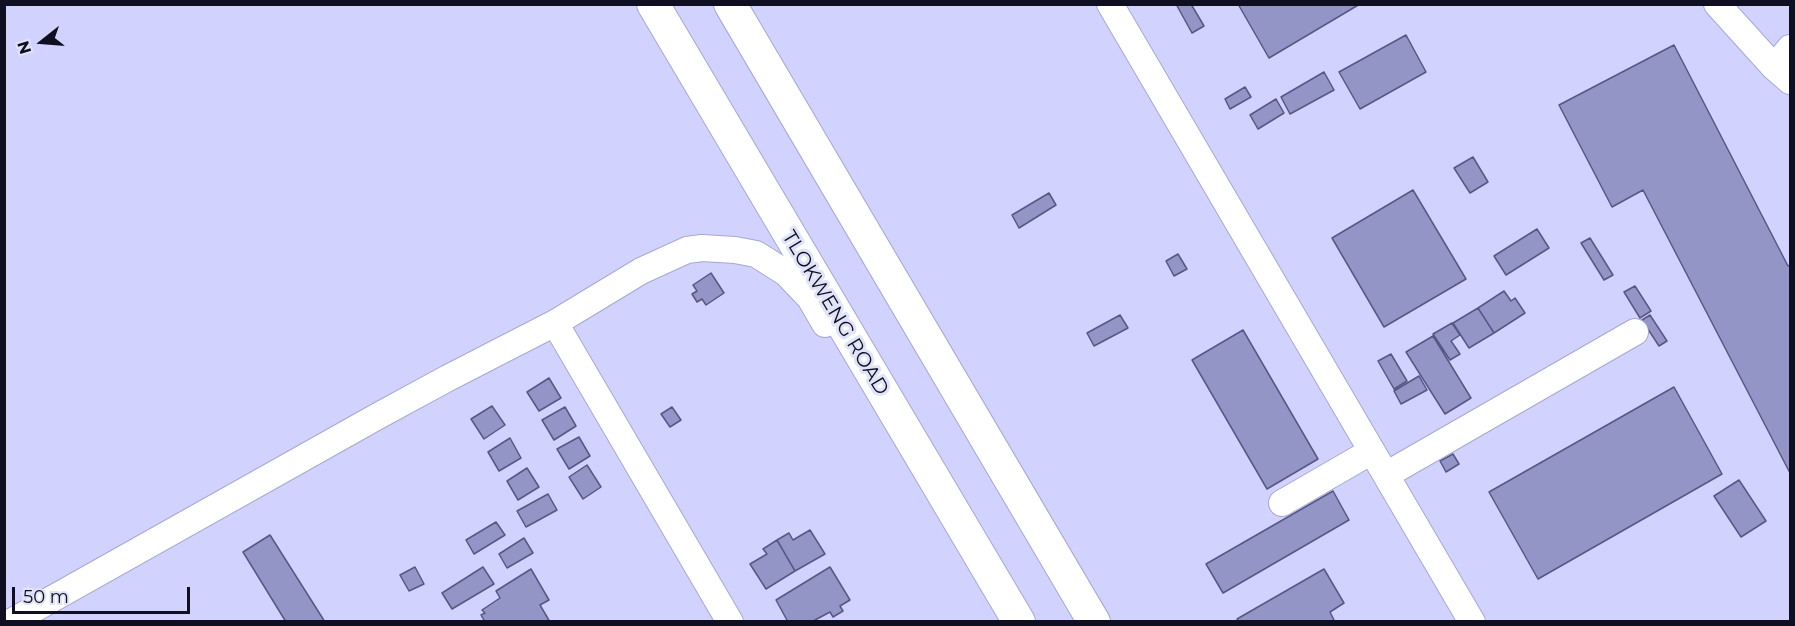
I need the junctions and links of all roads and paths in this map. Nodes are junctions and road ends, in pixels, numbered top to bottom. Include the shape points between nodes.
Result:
1 (653, 4) edge
2 (730, 4) edge
3 (1110, 4) edge
4 (1717, 4) edge
5 (1791, 48) edge
6 (1782, 74) edge
7 (555, 323) junction
8 (1635, 332) dead end
9 (1372, 451) junction
10 (1386, 476) junction
11 (1282, 503) dead end
12 (976, 552) junction
13 (11, 621) edge
14 (730, 621) edge
15 (1018, 621) edge
16 (1094, 621) edge
17 (1472, 621) edge

1 - 12 main road, TLOKWENG ROAD
2 - 16 main road
3 - 9 street
4 - 6 street
5 - 6 street
7 - 12 street via 641,271 687,250 756,254 786,273 810,298 894,437 953,527
7 - 13 street via 378,416
7 - 14 street
8 - 10 street
9 - 10 street
9 - 11 street
10 - 17 street
12 - 15 main road, TLOKWENG ROAD

